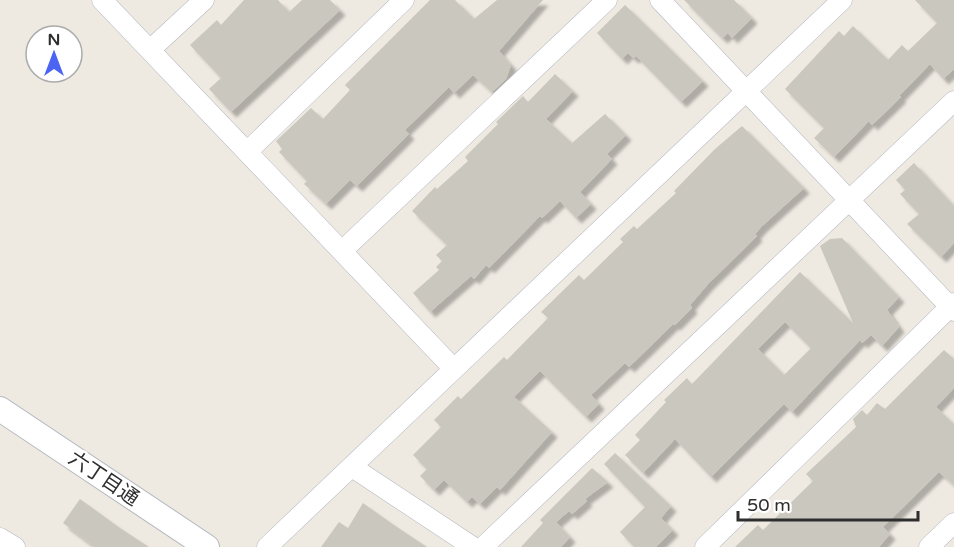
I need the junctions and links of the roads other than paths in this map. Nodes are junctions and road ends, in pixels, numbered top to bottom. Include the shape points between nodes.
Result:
1 (102, 0) edge
2 (204, 0) edge
3 (404, 0) edge
4 (607, 0) edge
5 (660, 0) edge
6 (842, 0) edge
7 (150, 50) junction
8 (746, 92) junction
9 (954, 101) edge
10 (247, 152) junction
11 (849, 201) junction
12 (342, 251) junction
13 (953, 307) edge
14 (454, 369) junction
15 (0, 409) edge
16 (352, 467) junction
17 (954, 523) edge
18 (0, 538) edge
19 (15, 547) edge
20 (207, 547) edge
21 (267, 547) edge
22 (473, 547) edge
23 (483, 547) edge
24 (705, 547) edge
25 (929, 547) edge

1 - 7 street
2 - 7 street
3 - 10 street
4 - 12 street
5 - 8 street
6 - 8 street
7 - 10 street
8 - 11 street
8 - 14 street
9 - 11 street
10 - 12 street
11 - 13 street
11 - 23 street
12 - 14 street
13 - 24 street
14 - 16 street
15 - 20 street, 六丁目通
16 - 21 street
16 - 22 street
17 - 25 street
18 - 19 street

